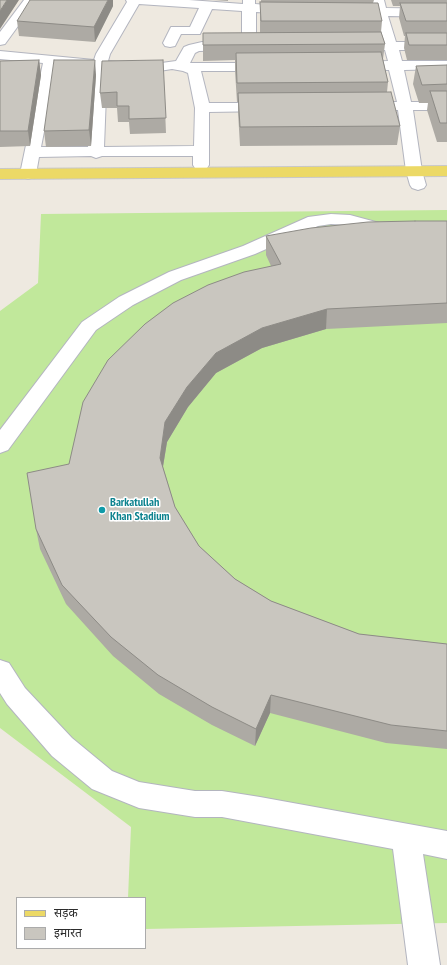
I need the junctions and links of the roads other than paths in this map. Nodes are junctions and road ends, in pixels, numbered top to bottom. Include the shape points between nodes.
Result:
1 (31, 0) edge
2 (132, 0) edge
3 (135, 0) edge
4 (249, 4) edge
5 (207, 5) junction
6 (379, 6) edge
7 (303, 10) edge
8 (334, 11) edge
9 (447, 12) edge
10 (0, 42) edge
11 (170, 43) dead end
12 (249, 45) junction
13 (265, 46) edge
14 (343, 46) edge
15 (391, 46) junction
16 (447, 46) edge
17 (0, 55) edge
18 (101, 59) junction
19 (51, 60) junction
20 (447, 65) edge
21 (180, 66) junction
22 (283, 66) edge
23 (339, 66) edge
24 (395, 66) junction
25 (350, 106) edge
26 (405, 106) junction
27 (447, 106) edge
28 (280, 107) edge
29 (202, 108) junction
30 (201, 151) junction
31 (33, 152) junction
32 (96, 153) junction
33 (447, 170) edge
34 (201, 173) junction
35 (0, 174) edge
36 (28, 174) junction
37 (416, 178) junction
38 (447, 185) edge
39 (0, 189) edge
40 (447, 231) edge
41 (0, 445) edge
42 (0, 671) edge
43 (406, 837) junction
44 (447, 845) edge
45 (424, 965) edge

1 - 10 street
2 - 3 street
3 - 5 street
3 - 18 street
4 - 5 street
4 - 7 street
4 - 12 street
5 - 11 street via 194,31 176,30
6 - 8 street
6 - 9 street
6 - 15 street
10 - 18 street
12 - 13 street
12 - 21 street via 194,48 189,50
14 - 15 street
15 - 16 street
15 - 24 street
17 - 19 street
18 - 19 street
18 - 21 street via 147,69
18 - 32 street
19 - 31 street
20 - 24 street
21 - 22 street
21 - 29 street via 194,71
23 - 24 street
24 - 26 street
25 - 26 street
26 - 27 street
26 - 37 street
28 - 29 street
29 - 30 street
30 - 32 street
30 - 34 street
31 - 32 street
31 - 36 street
33 - 37 main road
34 - 36 main road
34 - 37 main road
35 - 36 main road
37 - 38 main road
37 - 39 main road
40 - 41 street via 425,234 386,230 350,220 314,221 249,250 175,276 126,301 89,326
42 - 43 street via 16,696 62,747 102,780 139,795 195,804 222,804
43 - 44 street
43 - 45 street

